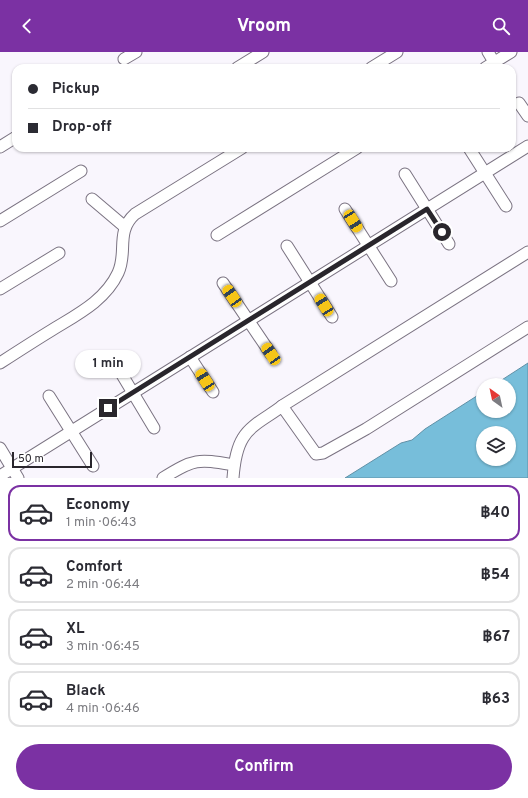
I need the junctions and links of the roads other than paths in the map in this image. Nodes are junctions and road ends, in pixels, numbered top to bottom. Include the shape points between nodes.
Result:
1 (136, 52) edge
2 (263, 52) edge
3 (396, 52) edge
4 (488, 52) edge
5 (510, 52) edge
6 (124, 59) dead end
7 (244, 64) edge
8 (377, 64) edge
9 (489, 64) edge
10 (491, 64) edge
11 (519, 103) dead end
12 (528, 116) edge
13 (12, 140) edge
14 (528, 146) edge
15 (0, 147) edge
16 (236, 152) edge
17 (343, 152) edge
18 (472, 152) edge
19 (82, 171) dead end
20 (485, 173) junction
21 (405, 174) dead end
22 (92, 200) dead end
23 (506, 206) dead end
24 (345, 209) dead end
25 (427, 209) junction
26 (0, 222) edge
27 (125, 227) junction
28 (217, 235) dead end
29 (450, 244) dead end
30 (287, 246) dead end
31 (369, 246) junction
32 (528, 252) edge
33 (58, 253) dead end
34 (391, 281) dead end
35 (310, 282) junction
36 (223, 283) dead end
37 (0, 289) edge
38 (332, 317) dead end
39 (248, 321) junction
40 (528, 327) edge
41 (271, 354) dead end
42 (190, 357) junction
43 (112, 358) dead end
44 (0, 363) edge
45 (213, 392) dead end
46 (133, 393) junction
47 (49, 396) dead end
48 (282, 406) junction
49 (154, 428) dead end
50 (71, 431) junction
51 (0, 448) edge
52 (234, 464) junction
53 (93, 466) dead end
54 (15, 473) edge
55 (0, 476) edge
56 (163, 478) edge
57 (233, 478) edge

1 - 6 street
2 - 7 street
3 - 8 street
4 - 9 street
5 - 10 street
11 - 12 street
13 - 15 street
14 - 20 street
16 - 27 street via 135,214
17 - 28 street
18 - 20 street
19 - 26 street
20 - 23 street
20 - 25 street
21 - 25 street
22 - 27 street
24 - 31 street
25 - 29 street
25 - 31 street
27 - 44 street via 122,260 108,290 88,307
30 - 35 street
31 - 34 street
31 - 35 street
32 - 48 street
33 - 37 street
35 - 38 street
35 - 39 street
36 - 39 street
39 - 41 street
39 - 42 street
40 - 48 street via 366,429 323,453 316,454
42 - 45 street
42 - 46 street
43 - 46 street
46 - 49 street
46 - 50 street
47 - 50 street
48 - 52 street via 254,425 243,438
50 - 53 street
50 - 54 street
51 - 54 street
52 - 56 street via 206,460 193,462
52 - 57 street
54 - 55 street

